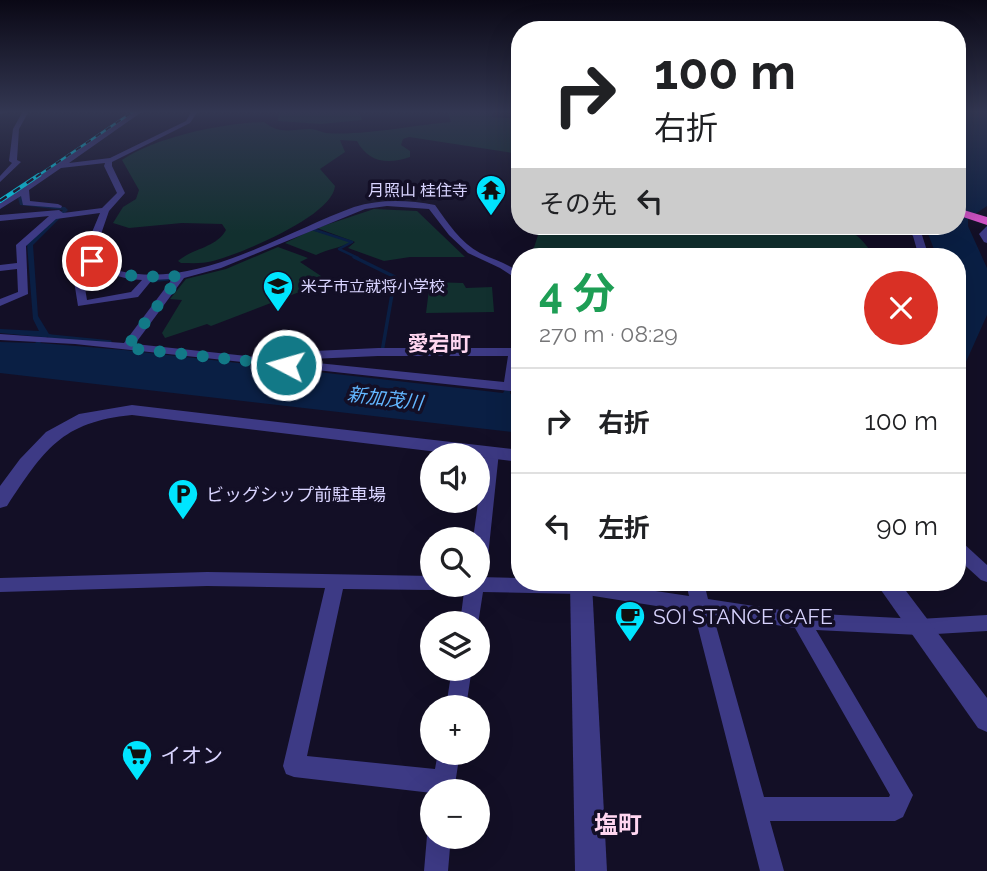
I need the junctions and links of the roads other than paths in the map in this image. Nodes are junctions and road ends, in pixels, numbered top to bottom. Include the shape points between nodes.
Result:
1 (15, 152) edge
2 (80, 152) edge
3 (127, 152) edge
4 (110, 160) junction
5 (59, 166) junction
6 (0, 180) edge
7 (25, 190) junction
8 (0, 207) edge
9 (105, 210) junction
10 (63, 214) junction
11 (966, 215) edge
12 (0, 218) edge
13 (985, 223) edge
14 (987, 240) edge
15 (21, 265) junction
16 (0, 268) edge
17 (101, 269) junction
18 (511, 270) edge
19 (180, 276) junction
20 (150, 277) junction
21 (0, 303) edge
22 (0, 337) edge
23 (126, 348) junction
24 (511, 352) edge
25 (239, 360) junction
26 (511, 388) edge
27 (492, 452) junction
28 (511, 455) edge
29 (0, 502) edge
30 (483, 527) edge
31 (966, 556) edge
32 (987, 575) edge
33 (336, 580) junction
34 (420, 583) edge
35 (490, 584) edge
36 (511, 584) edge
37 (0, 585) edge
38 (581, 591) edge
39 (614, 591) edge
40 (697, 591) edge
41 (893, 591) edge
42 (701, 607) junction
43 (800, 621) junction
44 (987, 623) edge
45 (919, 627) junction
46 (987, 719) edge
47 (420, 783) edge
48 (756, 809) junction
49 (438, 849) edge
50 (436, 871) edge
51 (591, 871) edge
52 (772, 871) edge

1 - 6 street via 15,162
2 - 5 street
3 - 4 street
4 - 5 street
4 - 9 street via 108,166 121,193
5 - 7 street
7 - 8 street
7 - 10 street via 26,203 69,208
9 - 10 street
9 - 17 street via 92,250 92,261
10 - 12 street
10 - 15 street via 50,218 21,246
11 - 13 highway
13 - 14 street
15 - 16 street
15 - 21 street via 23,294
17 - 20 street
17 - 20 street via 79,281 82,304 134,295
18 - 19 street via 470,251 432,207 383,204 308,227 223,266
19 - 20 street
19 - 23 street
22 - 23 street
23 - 25 street
24 - 25 street via 366,352
25 - 26 street
27 - 28 street
27 - 29 street via 112,411 76,421 50,435
27 - 30 street
31 - 32 street
33 - 34 street
33 - 37 street
33 - 47 street via 294,766
35 - 36 street
38 - 51 street
39 - 42 street
40 - 42 street
41 - 45 street
42 - 43 street
42 - 48 street
43 - 45 street
43 - 48 street via 902,795 895,809
44 - 45 street
45 - 46 street
48 - 52 street
49 - 50 street

